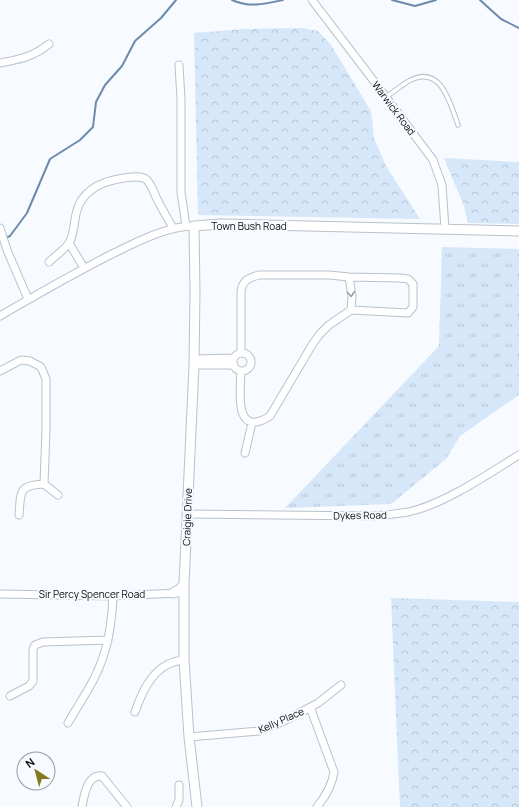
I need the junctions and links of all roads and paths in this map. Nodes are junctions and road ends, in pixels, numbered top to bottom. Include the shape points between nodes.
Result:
1 (312, 0) edge
2 (49, 44) dead end
3 (0, 63) edge
4 (179, 65) dead end
5 (386, 97) junction
6 (458, 125) dead end
7 (190, 226) junction
8 (173, 228) junction
9 (445, 229) junction
10 (1, 230) edge
11 (519, 231) edge
12 (69, 243) junction
13 (49, 262) dead end
14 (84, 268) junction
15 (349, 278) junction
16 (28, 299) junction
17 (351, 310) junction
18 (0, 316) edge
19 (241, 352) junction
20 (233, 361) junction
21 (194, 362) junction
22 (0, 371) edge
23 (241, 371) junction
24 (252, 423) junction
25 (245, 452) dead end
26 (519, 455) edge
27 (44, 484) junction
28 (58, 495) dead end
29 (187, 514) junction
30 (19, 515) dead end
31 (184, 589) junction
32 (173, 593) joint
33 (0, 594) edge
34 (113, 596) junction
35 (108, 640) junction
36 (184, 660) junction
37 (341, 685) dead end
38 (10, 696) dead end
39 (310, 707) junction
40 (135, 712) dead end
41 (68, 723) dead end
42 (189, 737) junction
43 (179, 785) dead end
44 (82, 807) edge
45 (127, 807) edge
46 (176, 807) edge
47 (197, 807) edge
48 (317, 807) edge

1 - 5 street, Warwick Road
2 - 3 street via 26,58
4 - 7 street via 181,192
5 - 6 lane via 407,82 428,78 435,80 446,94
5 - 9 street, Warwick Road via 432,160 442,185
7 - 8 street, Town Bush Road
7 - 9 street, Town Bush Road via 220,224
7 - 21 street, Craigie Drive via 195,292
8 - 12 street via 151,185 142,177 129,177 105,182 90,190 78,208
8 - 14 street, Town Bush Road via 136,242
9 - 11 street, Town Bush Road
10 - 16 street
12 - 13 street
12 - 14 street
14 - 16 street, Town Bush Road
15 -> 17 street
15 - 17 street via 408,279 414,288 413,307 408,313
15 - 19 street via 329,275 259,275 245,281 241,292
16 - 18 street, Town Bush Road
17 - 24 street via 319,335 270,416
19 - 20 street via 236,354
19 - 23 street via 248,354 251,362 249,368
20 - 21 street
20 - 23 street via 235,368
21 - 29 street, Craigie Drive
22 - 27 street via 21,360 30,361 41,367 44,372
23 - 24 street via 240,407 246,420
24 - 25 street
26 - 29 street, Dykes Road via 453,494 426,507 402,513 373,516
27 - 28 street
27 - 30 street via 28,486 23,490
29 - 31 street, Craigie Drive
31 - 32 street
31 - 36 street, Craigie Drive
32 - 34 street, Sir Percy Spencer Road
33 - 34 street, Sir Percy Spencer Road
34 - 35 street
35 - 38 street via 43,642 35,645 33,681 29,686
35 - 41 street via 99,668
36 - 40 street via 168,663 155,674
36 - 42 street, Craigie Drive
37 - 39 street, Kelly Place
39 - 42 street, Kelly Place via 259,731
39 - 48 street via 334,772 333,782
42 - 47 street, Craigie Drive
43 - 46 street via 179,800
44 - 45 street via 89,784 100,775

